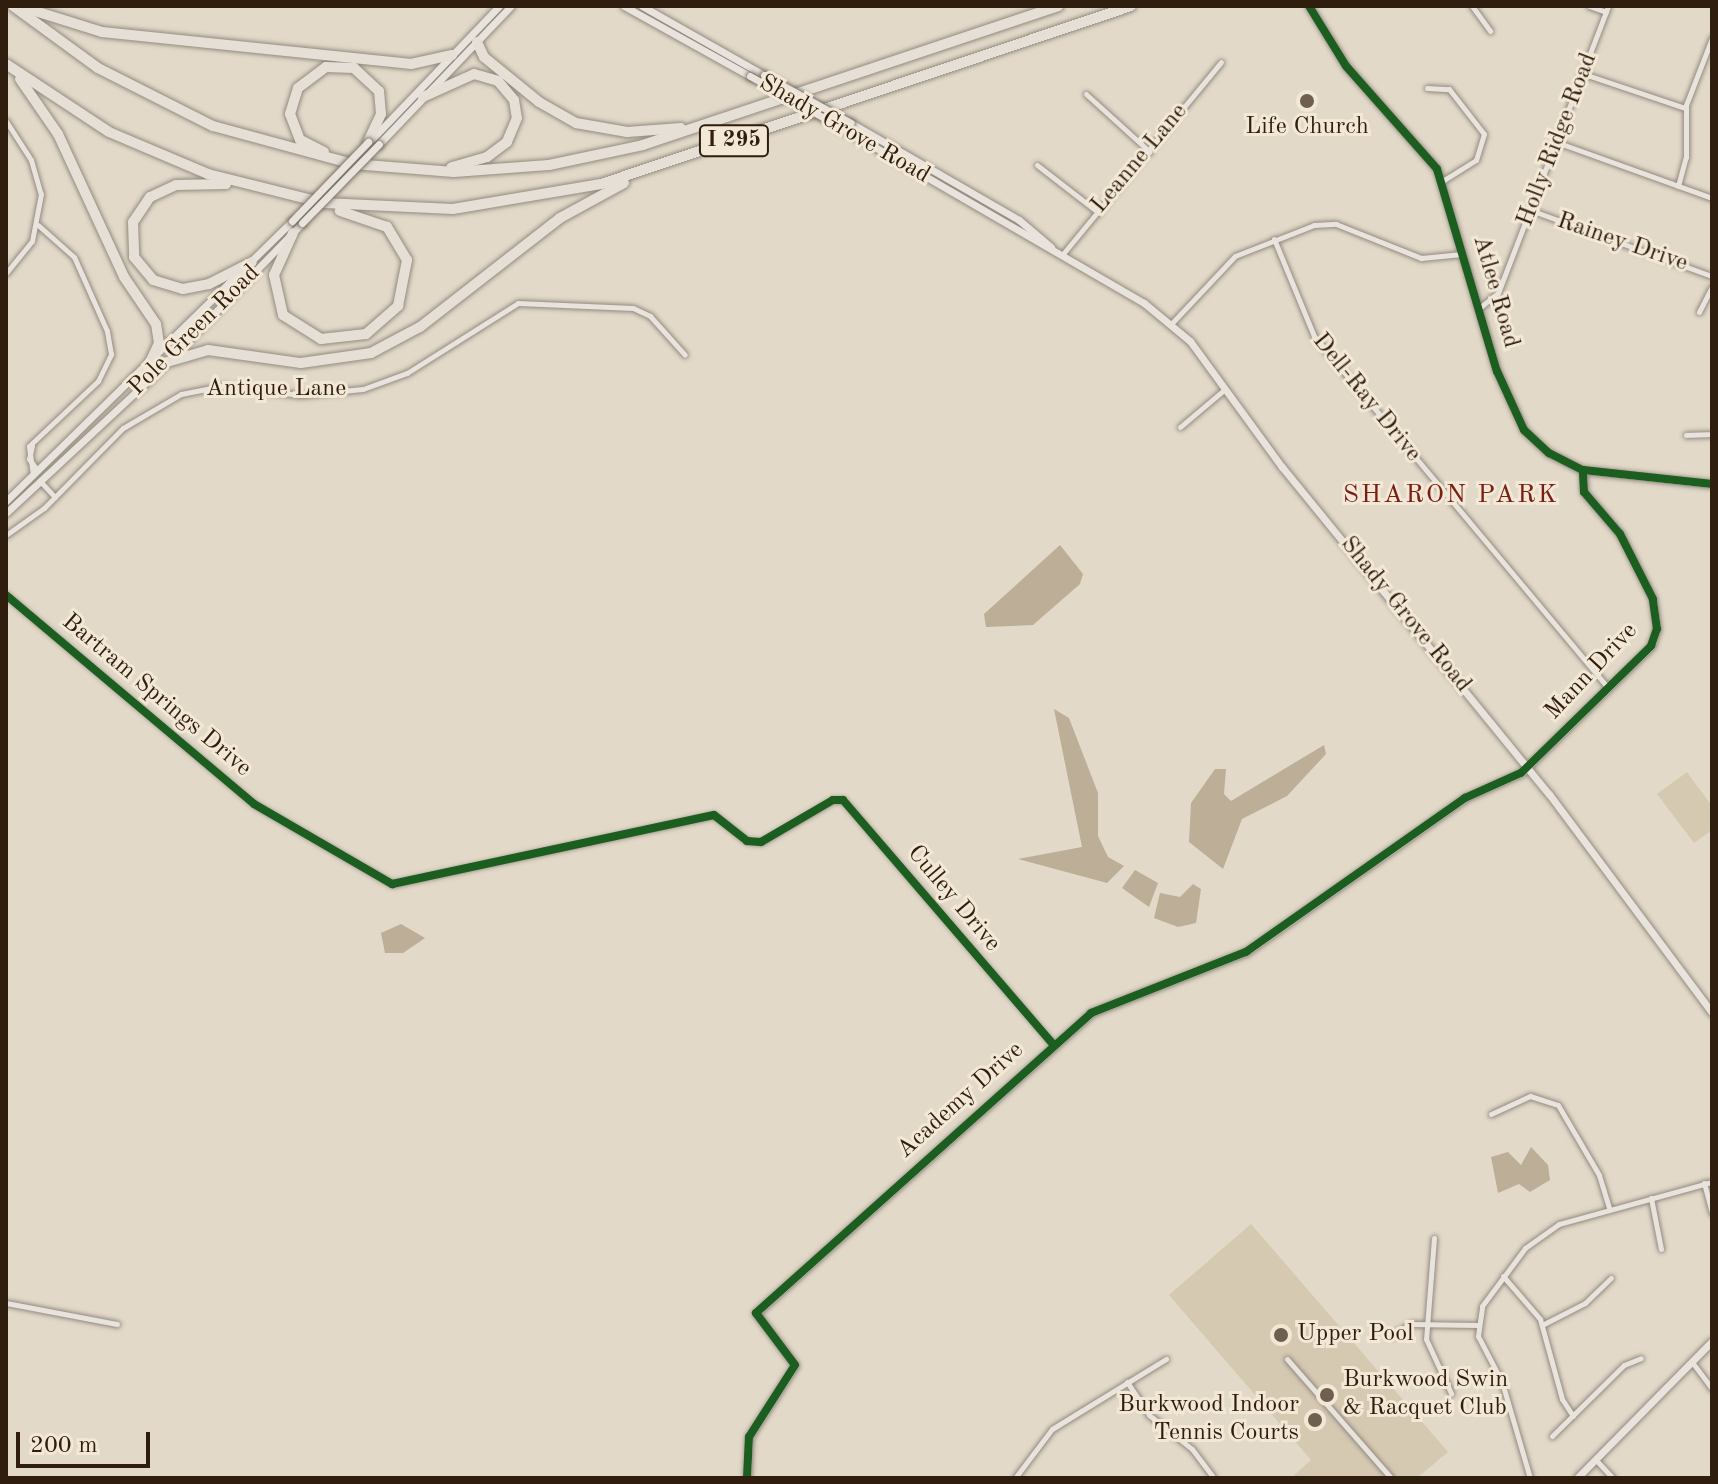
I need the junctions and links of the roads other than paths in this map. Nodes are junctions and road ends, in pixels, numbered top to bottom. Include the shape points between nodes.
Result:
1 (16, 6) edge
2 (499, 6) edge
3 (511, 6) edge
4 (624, 6) edge
5 (642, 6) edge
6 (1058, 6) edge
7 (1131, 6) edge
8 (1309, 6) edge
9 (1472, 6) edge
10 (1589, 6) edge
11 (1607, 9) edge
12 (1490, 31) dead end
13 (1712, 38) edge
14 (477, 42) junction
15 (452, 55) junction
16 (1221, 62) dead end
17 (1702, 65) junction
18 (9, 66) edge
19 (1712, 69) edge
20 (1584, 74) junction
21 (1427, 88) dead end
22 (1086, 94) dead end
23 (423, 97) junction
24 (1685, 108) junction
25 (6, 121) edge
26 (707, 124) junction
27 (374, 143) junction
28 (1559, 143) junction
29 (1150, 152) junction
30 (339, 161) junction
31 (1037, 165) dead end
32 (920, 168) junction
33 (649, 170) junction
34 (434, 171) junction
35 (1443, 181) junction
36 (241, 184) junction
37 (1678, 186) junction
38 (1712, 198) edge
39 (324, 203) junction
40 (1533, 211) junction
41 (1099, 213) junction
42 (38, 225) junction
43 (293, 227) junction
44 (1274, 239) junction
45 (1462, 254) junction
46 (1062, 256) junction
47 (252, 262) junction
48 (6, 273) edge
49 (1712, 276) edge
50 (1712, 287) edge
51 (1477, 309) junction
52 (1699, 312) dead end
53 (1171, 324) junction
54 (685, 355) dead end
55 (167, 362) junction
56 (146, 371) junction
57 (1227, 387) junction
58 (1180, 427) dead end
59 (1712, 434) edge
60 (1686, 435) dead end
61 (1583, 470) junction
62 (38, 474) junction
63 (1712, 484) edge
64 (55, 497) junction
65 (6, 502) edge
66 (6, 513) edge
67 (6, 535) edge
68 (6, 595) edge
69 (1608, 689) junction
70 (1528, 768) junction
71 (285, 822) joint
72 (1712, 1013) edge
73 (1053, 1044) junction
74 (1491, 1114) dead end
75 (1712, 1182) edge
76 (1704, 1183) junction
77 (1651, 1198) junction
78 (1609, 1208) junction
79 (1712, 1213) edge
80 (1434, 1238) dead end
81 (1661, 1249) dead end
82 (1503, 1276) junction
83 (1611, 1278) dead end
84 (6, 1303) edge
85 (117, 1324) dead end
86 (1426, 1324) junction
87 (1477, 1325) junction
88 (1542, 1325) junction
89 (1390, 1336) dead end
90 (1712, 1341) edge
91 (1641, 1358) dead end
92 (1166, 1359) dead end
93 (1287, 1359) dead end
94 (1692, 1362) junction
95 (1127, 1382) junction
96 (1712, 1389) edge
97 (1451, 1393) dead end
98 (1573, 1416) junction
99 (1552, 1436) dead end
100 (1596, 1460) junction
101 (747, 1478) edge
102 (1015, 1478) edge
103 (1214, 1478) edge
104 (1391, 1478) edge
105 (1530, 1478) edge
106 (1577, 1478) edge
107 (1613, 1478) edge

1 - 15 highway via 102,32 411,64
1 - 30 highway, I 295 via 98,68 169,107 251,139
2 - 15 main road
3 - 14 main road
4 - 32 main road, Shady Grove Road, bridge
5 - 32 main road, Shady Grove Road, bridge via 851,123
6 - 26 highway, I 295
7 - 33 highway, I 295
8 - 35 main road, Atlee Road via 1346,66
9 - 12 street
10 - 11 street
11 - 20 street, Holly Ridge Road
13 - 17 street
14 - 23 main road
14 - 26 highway via 484,57 539,102 584,126 638,132
15 - 27 main road
16 - 29 street, Leanne Lane
17 - 19 street
17 - 24 street
18 - 36 highway, I 295 via 109,132
18 - 56 highway via 54,126 124,277 156,324 159,343
20 - 24 street
20 - 28 street, Holly Ridge Road
21 - 35 street via 1449,89 1477,119 1485,139 1476,160
22 - 29 street
23 - 27 main road
23 - 34 highway via 457,78 480,75 504,85 517,111 514,130 499,150
24 - 37 street via 1686,157
25 - 42 street via 37,174
26 - 34 highway, I 295 via 573,161
27 - 30 highway via 381,114 377,86 348,66 314,73 294,94 291,120 305,145
27 - 43 main road, Pole Green Road, bridge
27 - 43 main road, Pole Green Road, bridge
28 - 37 street
28 - 40 street, Holly Ridge Road
29 - 41 street, Leanne Lane
30 - 34 highway, I 295
31 - 41 street
32 - 46 main road, Shady Grove Road via 1019,220
33 - 39 highway, I 295 via 496,205 422,209
33 - 55 highway via 560,218 420,327 379,349 314,363 214,350
35 - 45 main road, Atlee Road
36 - 39 highway, I 295
36 - 47 highway via 161,190 139,209 131,242 142,269 175,288 209,284
37 - 38 street
39 - 43 highway via 377,221 402,245 407,283 388,320 366,334 340,340 314,337 291,323 277,305 273,281
40 - 49 street, Rainey Drive
40 - 51 street, Holly Ridge Road via 1498,293
41 - 46 street, Leanne Lane via 1080,227
42 - 48 street
42 - 62 street via 74,257 110,340 107,367 32,447 29,459
43 - 47 main road, Pole Green Road
43 - 55 main road, Pole Green Road
44 - 45 street via 1330,223 1421,258
44 - 53 street via 1228,261
44 - 69 street, Dell-Ray Drive via 1314,336
45 - 51 main road, Atlee Road
46 - 53 main road, Shady Grove Road
47 - 56 main road, Pole Green Road
50 - 52 street
51 - 61 main road, Atlee Road via 1518,420 1549,453
53 - 57 main road, Shady Grove Road
54 - 64 street, Antique Lane via 640,311 526,301 485,318 407,373 363,389 301,395 221,386 181,394 111,437
55 - 62 main road, Pole Green Road
56 - 62 main road, Pole Green Road
57 - 58 street
57 - 70 main road, Shady Grove Road via 1282,467
59 - 60 street
61 - 63 main road, Atlee Road
61 - 69 main road, Mann Drive via 1584,492 1620,534 1657,617 1651,646
62 - 64 street
62 - 65 main road, Pole Green Road
62 - 66 main road, Pole Green Road
64 - 67 street, Antique Lane
68 - 71 street, Bartram Springs Drive via 136,710
69 - 70 main road, Mann Drive
70 - 72 main road, Shady Grove Road
70 - 73 main road, Academy Drive via 1465,798 1246,952 1115,999
71 - 73 street, Culley Drive via 399,885 714,815 747,841 761,842 840,799
73 - 101 main road, Academy Drive via 756,1313 795,1365 749,1437
74 - 78 street via 1530,1096 1558,1105 1599,1175
75 - 76 street
76 - 77 street
76 - 79 street
77 - 78 street
77 - 81 street
78 - 82 street via 1537,1237
80 - 86 street
82 - 87 street
82 - 88 street
83 - 88 street via 1585,1303
84 - 85 street
86 - 87 street
86 - 89 street
86 - 97 street via 1430,1353
87 - 105 street via 1505,1391
88 - 98 street via 1562,1399
90 - 94 main road
91 - 98 street via 1624,1365
92 - 95 street
93 - 104 street
94 - 96 street
94 - 100 main road
95 - 102 street via 1052,1429
95 - 103 street via 1149,1415 1192,1449
98 - 99 street
100 - 106 main road
100 - 107 street

